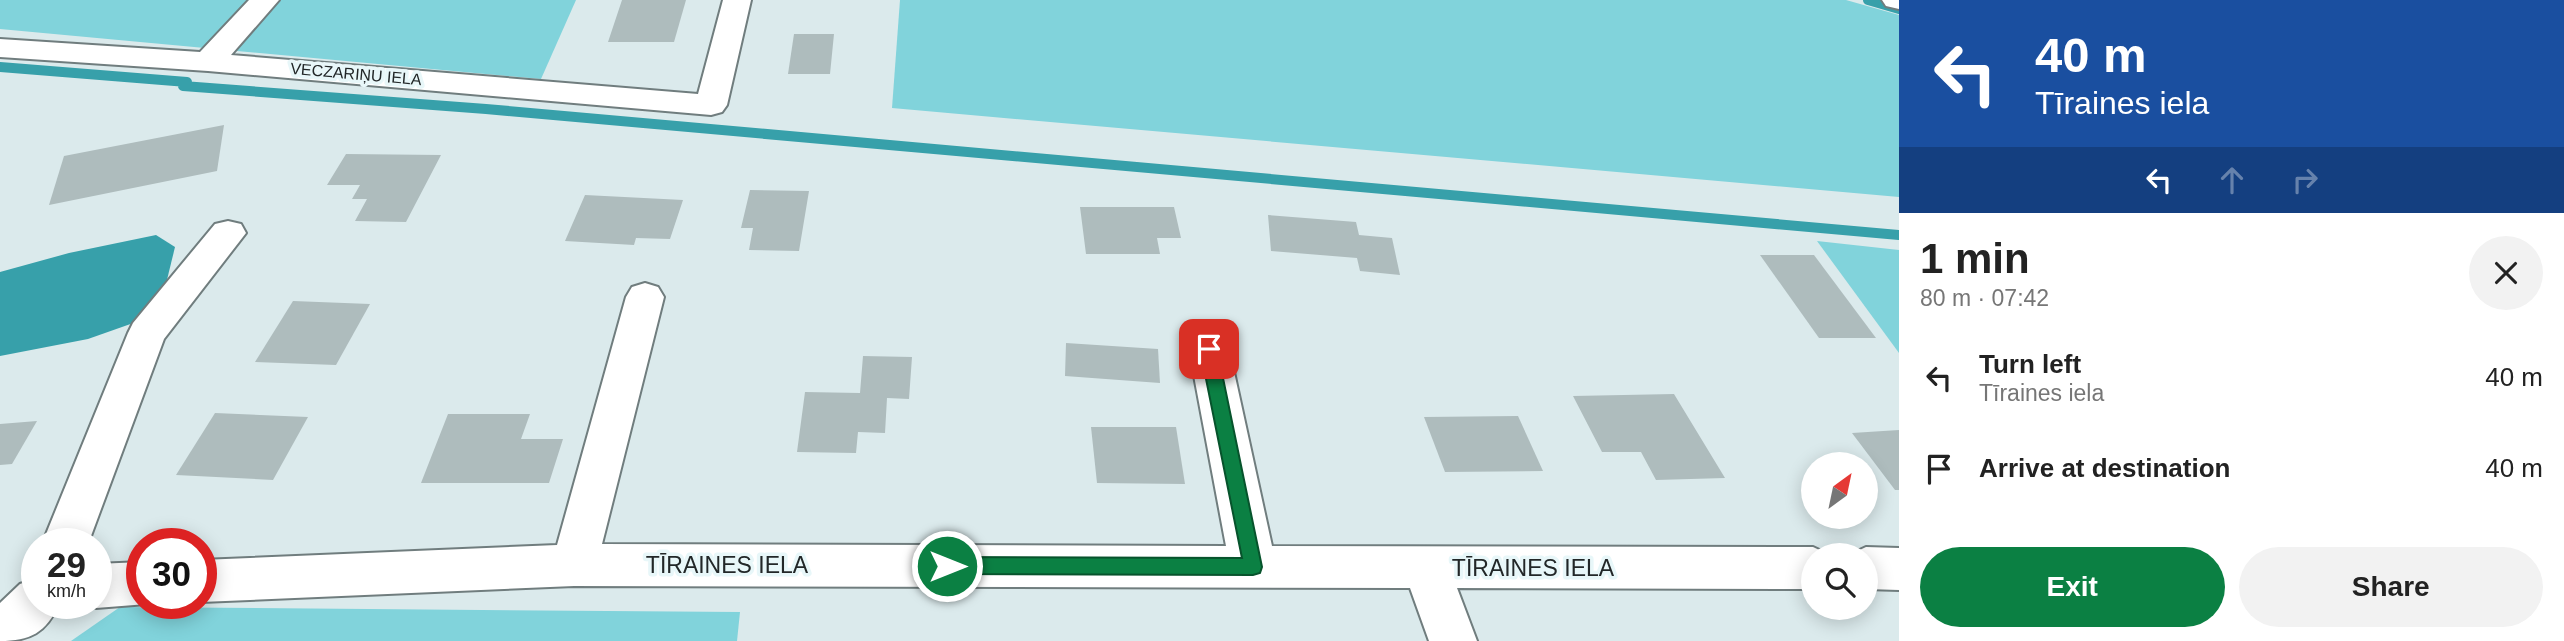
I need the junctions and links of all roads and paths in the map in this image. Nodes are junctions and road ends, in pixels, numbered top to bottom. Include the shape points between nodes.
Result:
1 (265, 0) edge
2 (737, 0) edge
3 (0, 48) edge
4 (208, 62) junction
5 (228, 233) dead end
6 (645, 297) dead end
7 (1209, 349) dead end
8 (71, 528) edge
9 (574, 565) junction
10 (1253, 567) junction
11 (1426, 567) junction
12 (1801, 568) edge
13 (1878, 568) edge
14 (1899, 569) edge
15 (217, 580) edge
16 (21, 616) edge
17 (0, 628) edge
18 (1453, 641) edge

1 - 4 street
2 - 4 street, VECZARIŅU IELA via 711,105
3 - 4 street, VECZARIŅU IELA
5 - 8 street via 147,332
6 - 9 street
7 - 10 street
9 - 10 street, TĪRAINES IELA
9 - 15 street, TĪRAINES IELA
10 - 11 street, TĪRAINES IELA
11 - 12 street, TĪRAINES IELA
11 - 18 street
13 - 14 street
16 - 17 street

